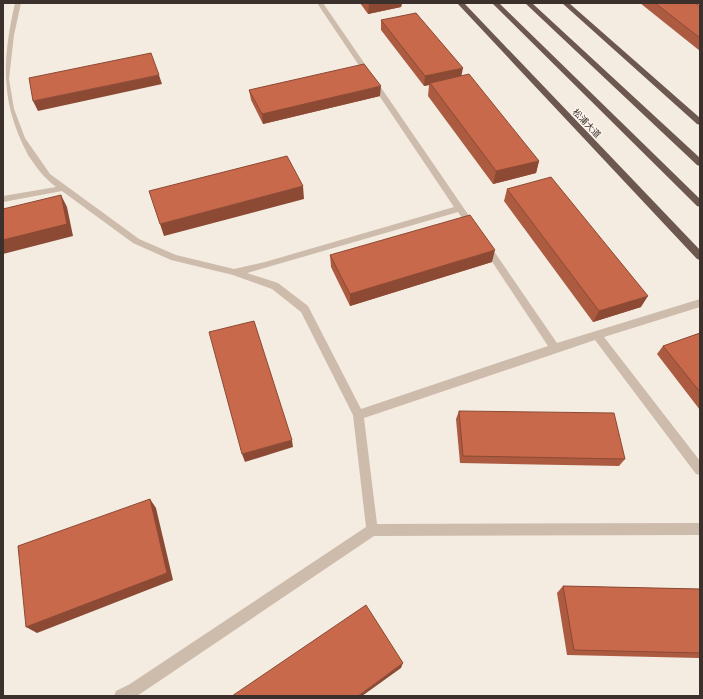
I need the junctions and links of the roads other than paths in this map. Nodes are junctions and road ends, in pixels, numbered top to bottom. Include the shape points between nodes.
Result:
1 (18, 3) edge
2 (320, 3) edge
3 (460, 3) edge
4 (495, 3) edge
5 (528, 3) edge
6 (565, 3) edge
7 (700, 122) edge
8 (700, 163) edge
9 (63, 188) junction
10 (3, 199) edge
11 (700, 204) edge
12 (460, 208) junction
13 (700, 256) edge
14 (234, 272) junction
15 (700, 304) edge
16 (597, 335) junction
17 (555, 348) junction
18 (358, 415) junction
19 (700, 470) edge
20 (700, 529) edge
21 (372, 530) junction
22 (121, 696) edge

1 - 9 street via 5,79 10,109 25,144 47,176
2 - 12 street
3 - 13 highway, 松浦大道
4 - 11 highway, 松浦大道
5 - 8 highway
6 - 7 highway
9 - 10 street
9 - 14 street via 136,241 174,258
12 - 14 street
12 - 17 street
14 - 18 street via 275,286 305,309
15 - 16 street
16 - 17 street
16 - 19 street
17 - 18 street
18 - 21 street
20 - 21 street
21 - 22 street

